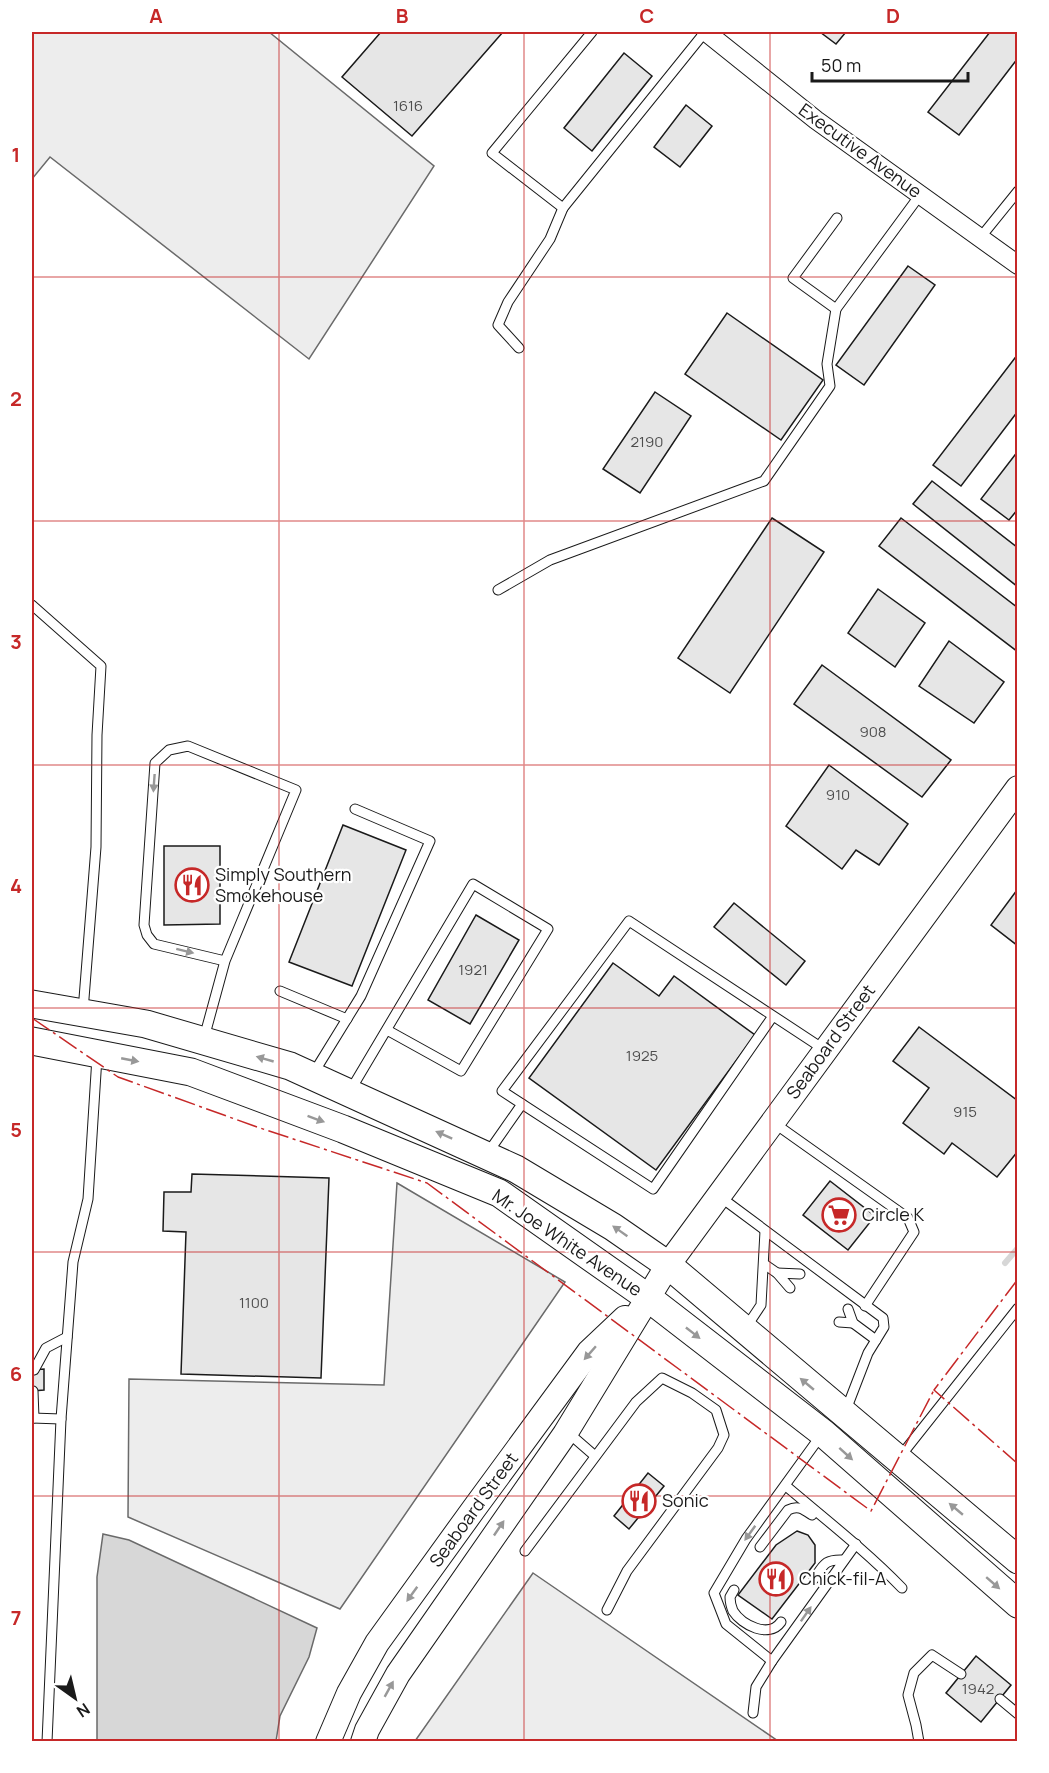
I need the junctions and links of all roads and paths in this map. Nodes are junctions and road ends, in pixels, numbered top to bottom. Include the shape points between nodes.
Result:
1 (592, 32) edge
2 (706, 32) edge
3 (1017, 191) edge
4 (920, 195) junction
5 (563, 208) junction
6 (837, 218) dead end
7 (980, 238) junction
8 (1017, 265) edge
9 (836, 309) junction
10 (519, 348) dead end
11 (498, 590) dead end
12 (32, 605) edge
13 (1017, 788) edge
14 (355, 809) dead end
15 (225, 961) junction
16 (280, 992) dead end
17 (32, 1004) edge
18 (83, 1013) junction
19 (773, 1016) junction
20 (347, 1019) junction
21 (387, 1030) junction
22 (32, 1041) edge
23 (203, 1041) junction
24 (825, 1050) junction
25 (97, 1054) junction
26 (312, 1076) junction
27 (349, 1093) junction
28 (522, 1104) junction
29 (772, 1122) junction
30 (487, 1155) junction
31 (718, 1196) junction
32 (765, 1231) junction
33 (764, 1264) junction
34 (668, 1265) junction
35 (777, 1273) junction
36 (800, 1274) dead end
37 (790, 1288) dead end
38 (647, 1297) junction
39 (865, 1306) junction
40 (1017, 1308) edge
41 (848, 1309) dead end
42 (839, 1322) dead end
43 (853, 1323) junction
44 (744, 1331) junction
45 (67, 1337) junction
46 (876, 1340) junction
47 (34, 1370) dead end
48 (33, 1391) dead end
49 (844, 1414) junction
50 (33, 1418) edge
51 (61, 1419) junction
52 (823, 1433) junction
53 (565, 1434) junction
54 (595, 1456) junction
55 (898, 1460) junction
56 (786, 1486) junction
57 (836, 1527) junction
58 (856, 1544) junction
59 (760, 1547) dead end
60 (525, 1551) dead end
61 (844, 1560) junction
62 (1017, 1560) edge
63 (813, 1579) dead end
64 (902, 1588) dead end
65 (734, 1590) dead end
66 (1017, 1604) edge
67 (607, 1610) dead end
68 (781, 1623) dead end
69 (772, 1661) junction
70 (961, 1674) dead end
71 (1000, 1699) dead end
72 (753, 1713) dead end
73 (1017, 1714) edge
74 (47, 1742) edge
75 (328, 1742) edge
76 (363, 1742) edge
77 (919, 1742) edge

1 - 5 lane via 492,153
2 - 4 street, Executive Avenue via 816,120
2 - 5 lane
3 - 7 lane
4 - 7 street, Executive Avenue
4 - 9 lane
5 - 10 lane via 550,239 508,302 498,325
6 - 9 lane via 793,278
7 - 8 street, Executive Avenue
9 - 11 lane via 827,364 831,386 764,481 550,560
12 - 18 lane via 101,666 96,847
13 - 24 street, Seaboard Street
14 - 20 lane via 430,841
15 -> 15 lane via 296,790 188,746 169,750 155,763 144,925 154,944
15 - 23 lane
16 - 20 lane
17 - 18 main road, Mr. Joe White Avenue
18 - 23 main road, Mr. Joe White Avenue via 146,1024
19 - 24 lane
19 - 28 lane via 653,1189
19 - 28 lane via 629,921 502,1091
20 - 26 lane
21 - 21 lane via 473,884 548,928 461,1071
21 - 27 lane
22 - 25 main road, Mr. Joe White Avenue
26 -> 23 main road, Mr. Joe White Avenue
24 - 29 street, Seaboard Street
25 -> 38 main road, Mr. Joe White Avenue via 191,1072 499,1193
25 - 45 lane via 88,1199 73,1262
26 - 27 main road, Mr. Joe White Avenue
30 -> 27 main road, Mr. Joe White Avenue
28 - 30 lane
29 - 31 street, Seaboard Street
29 - 39 lane via 908,1218 914,1233
34 -> 30 main road, Mr. Joe White Avenue via 613,1227
31 - 32 lane
31 - 34 street, Seaboard Street
32 - 33 lane
32 - 39 lane
33 - 35 lane
33 - 44 lane via 761,1305
34 - 38 street, Seaboard Street
34 - 44 main road, Mr. Joe White Avenue
35 - 36 lane
35 - 37 lane
38 -> 52 main road, Mr. Joe White Avenue
38 - 53 street, Seaboard Street
38 -> 75 street, Seaboard Street via 589,1352 452,1538 377,1643
39 - 46 lane via 883,1318 884,1327
40 - 55 lane
41 - 43 lane
42 - 43 lane
43 - 46 lane
49 -> 44 main road, Mr. Joe White Avenue
45 - 47 lane via 46,1348
45 - 51 lane
46 - 49 lane
48 - 50 lane
49 - 55 main road, Mr. Joe White Avenue
50 - 51 lane
51 - 74 lane
52 - 56 lane
52 -> 66 main road, Mr. Joe White Avenue
53 - 54 lane
76 -> 53 street, Seaboard Street via 398,1674
54 - 60 lane
54 - 67 lane via 636,1402 662,1378 716,1410 724,1435 627,1572
62 -> 55 main road, Mr. Joe White Avenue
56 - 57 lane
56 -> 69 lane via 746,1539 714,1593 726,1624
57 - 58 lane
57 - 59 lane via 794,1506
58 - 61 lane
58 - 64 lane
61 - 63 lane via 830,1559
69 -> 61 lane
65 - 68 lane via 731,1608 738,1618 767,1631
69 - 72 lane via 756,1687
70 - 77 lane via 932,1655 914,1673 908,1695
71 - 73 lane

